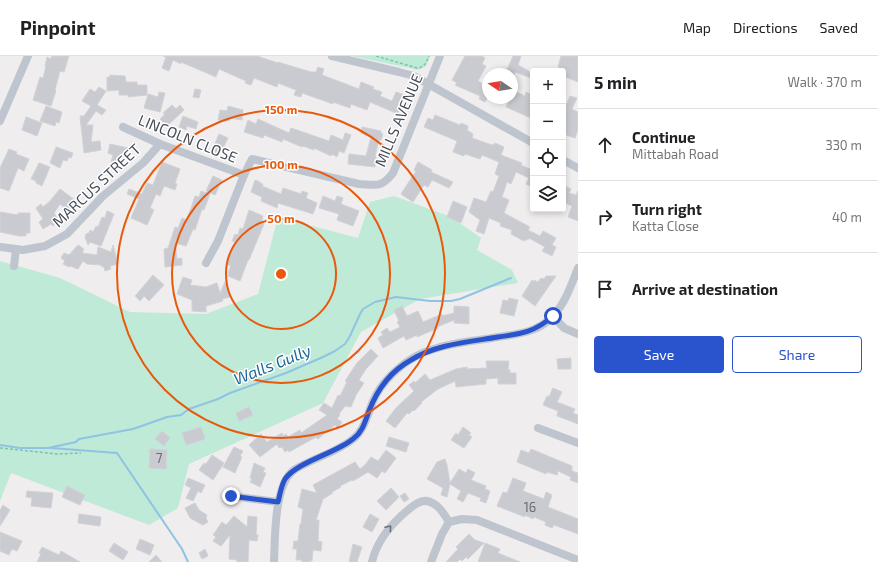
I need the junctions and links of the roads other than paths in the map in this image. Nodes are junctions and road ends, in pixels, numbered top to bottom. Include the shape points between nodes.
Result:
1 (28, 56) edge
2 (332, 56) edge
3 (440, 56) edge
4 (428, 84) junction
5 (0, 121) edge
6 (123, 127) dead end
7 (530, 141) edge
8 (160, 144) junction
9 (566, 162) edge
10 (578, 168) edge
11 (244, 175) junction
12 (1, 247) dead end
13 (16, 249) junction
14 (206, 263) dead end
15 (14, 266) dead end
16 (578, 268) edge
17 (553, 316) junction
18 (578, 334) edge
19 (538, 428) dead end
20 (578, 443) edge
21 (231, 496) dead end
22 (278, 502) junction
23 (449, 522) junction
24 (578, 560) edge
25 (274, 562) edge
26 (372, 562) edge
27 (431, 562) edge

1 - 5 street
2 - 4 street via 414,76
3 - 4 street, MILLS AVENUE
4 - 7 street
4 - 11 street, MILLS AVENUE via 393,173 386,182 359,184 252,159
6 - 8 street, LINCOLN CLOSE
8 - 11 street, LINCOLN CLOSE
8 - 13 street, MARCUS STREET via 68,234 46,246
9 - 10 street
11 - 14 street, MILLS AVENUE via 218,241
12 - 13 street, MARCUS STREET
13 - 15 street
16 - 17 street via 566,298
17 - 18 street via 564,328
17 - 22 street via 530,332 437,348 409,361 380,389 362,430 344,445 295,470 285,480
19 - 20 street
21 - 22 street
22 - 25 street
23 - 24 street via 462,518 477,520
26 -> 23 street via 378,543 386,531 416,503 428,501 439,507
23 - 27 street

